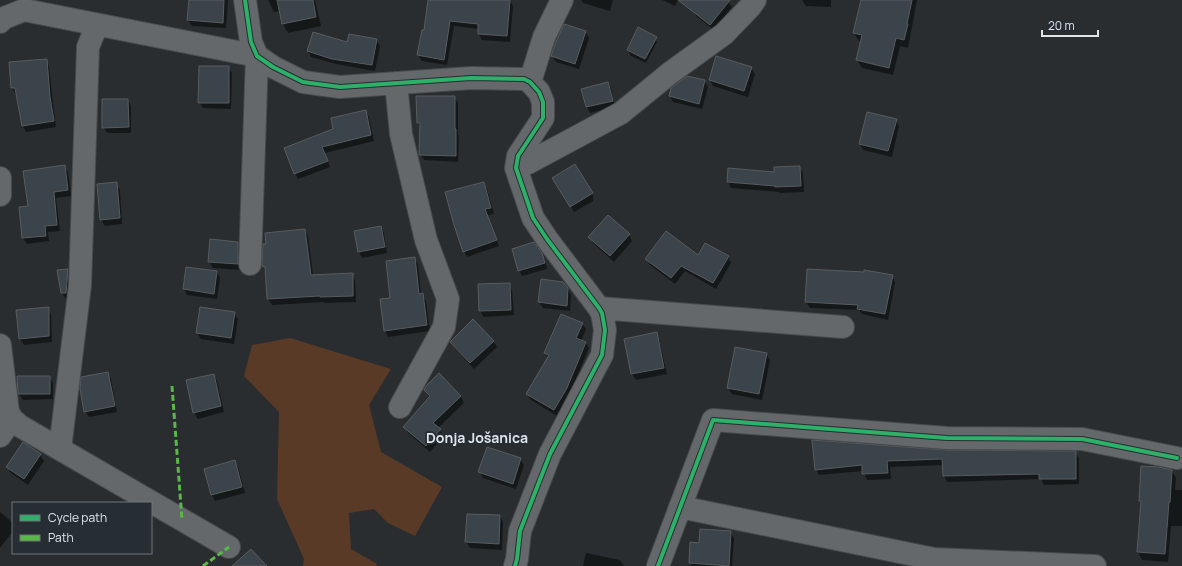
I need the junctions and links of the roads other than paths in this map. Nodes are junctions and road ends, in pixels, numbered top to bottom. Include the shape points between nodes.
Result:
1 (245, 0) edge
2 (562, 0) edge
3 (755, 0) edge
4 (0, 22) edge
5 (97, 25) junction
6 (257, 56) junction
7 (530, 82) junction
8 (396, 83) junction
9 (516, 168) junction
10 (0, 178) edge
11 (0, 195) edge
12 (250, 264) dead end
13 (599, 308) junction
14 (843, 327) dead end
15 (0, 345) edge
16 (400, 407) dead end
17 (6, 427) edge
18 (60, 449) junction
19 (1177, 458) dead end
20 (151, 502) edge
21 (152, 502) edge
22 (680, 507) junction
23 (229, 547) dead end
24 (515, 566) edge
25 (658, 566) edge
26 (1095, 566) edge

1 - 6 street via 251,42
2 - 7 street via 544,37
3 - 9 street via 724,34 670,73 622,113
4 - 5 street via 24,10
5 - 6 street
5 - 18 street via 88,47 80,285
6 - 8 street via 303,82 340,87
6 - 12 street
7 - 8 street via 524,79 471,78
7 - 9 street via 539,92 543,102 543,118 518,156
8 - 16 street via 401,134 426,240 448,299 444,327
9 - 13 street via 533,218
10 - 11 street
13 - 14 street
13 - 24 street via 605,330 602,355 550,454 520,531
15 - 17 street via 8,412
17 - 18 street via 20,426
18 - 20 street
19 - 22 street via 1082,439 947,438 713,420
21 - 23 street
22 - 25 street
22 - 26 street via 934,560

